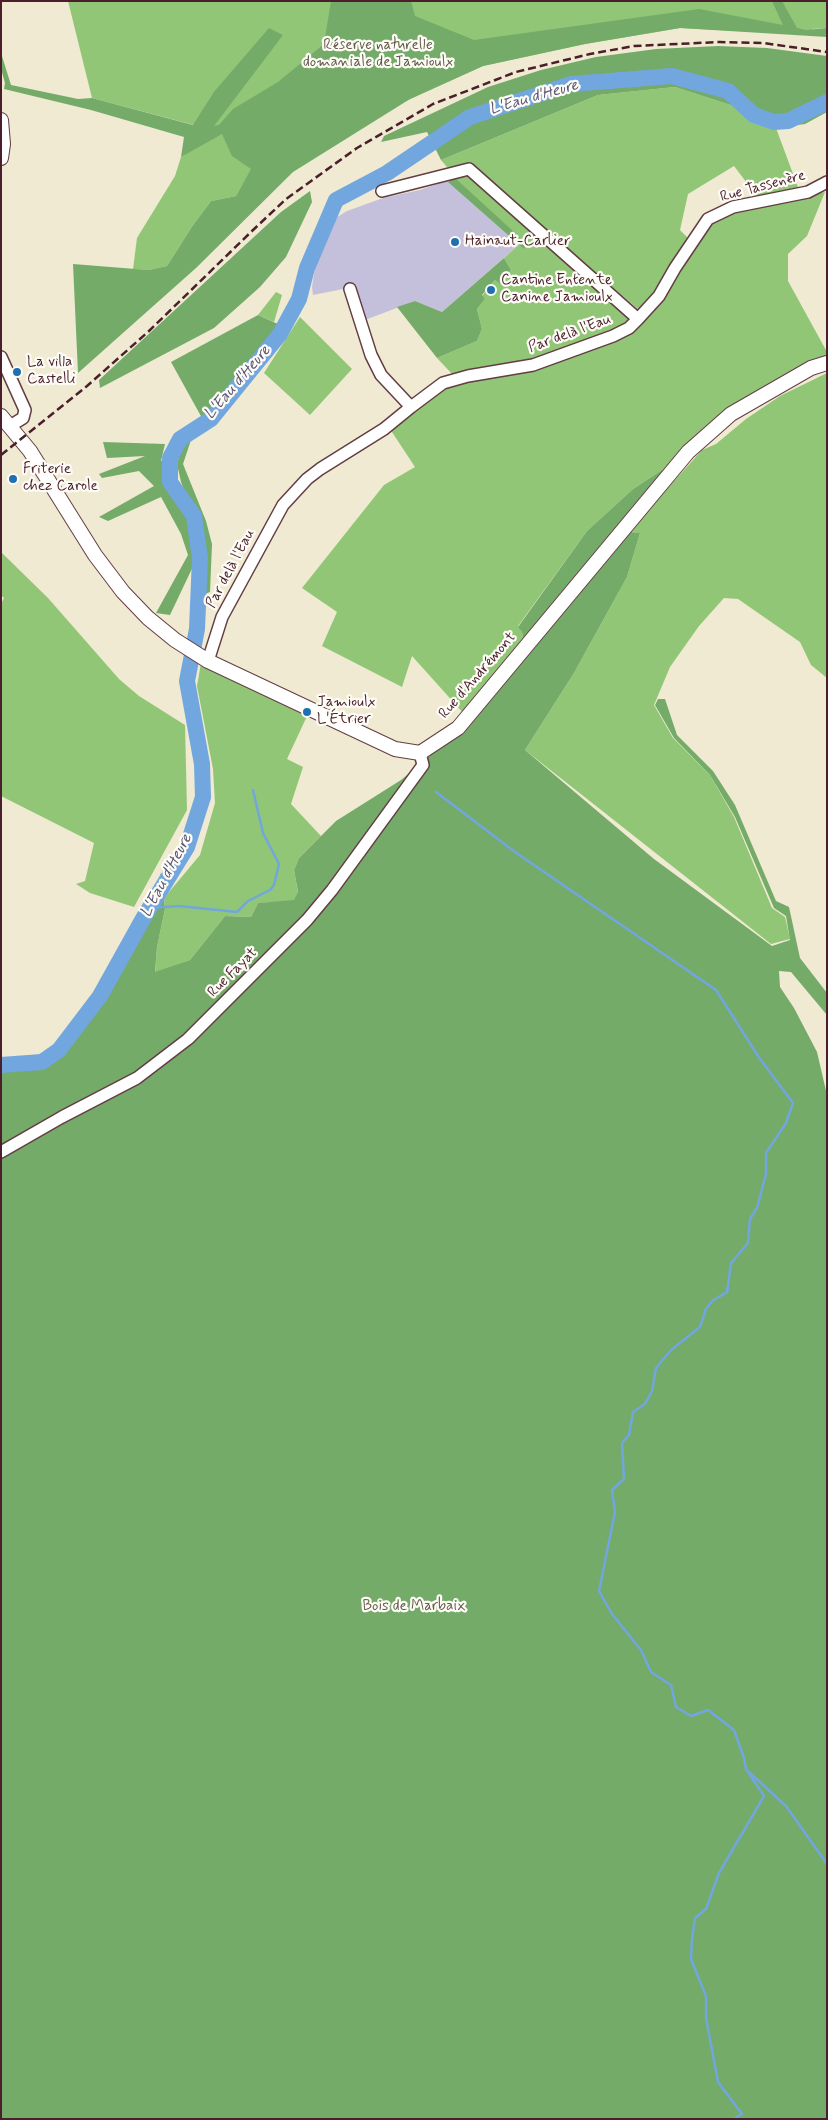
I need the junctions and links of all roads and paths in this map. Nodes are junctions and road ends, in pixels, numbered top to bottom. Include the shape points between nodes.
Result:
1 (1, 120) edge
2 (1, 158) edge
3 (827, 182) edge
4 (382, 191) dead end
5 (350, 289) dead end
6 (638, 319) junction
7 (1, 357) edge
8 (827, 363) edge
9 (411, 406) junction
10 (6, 421) edge
11 (206, 660) junction
12 (420, 752) junction
13 (1, 1152) edge

1 - 2 street
3 - 6 street, Rue Tassenère via 808,192 734,207 708,219 659,296
4 - 6 street, Par delà l'Eau via 469,169
5 - 9 street via 381,375
6 - 9 street, Par delà l'Eau via 613,336 533,365 468,376 443,384
7 - 10 street via 25,410 22,418
8 - 12 street, Rue d'Andrémont via 811,368 731,414 688,452 458,728
9 - 11 street, Par delà l'Eau via 384,429 307,479 283,505 222,617
10 - 11 street via 21,439 100,563 123,592 148,618
11 - 12 street via 395,749
12 - 13 street, Rue Fayat via 423,765 332,890 307,920 188,1039 137,1078

